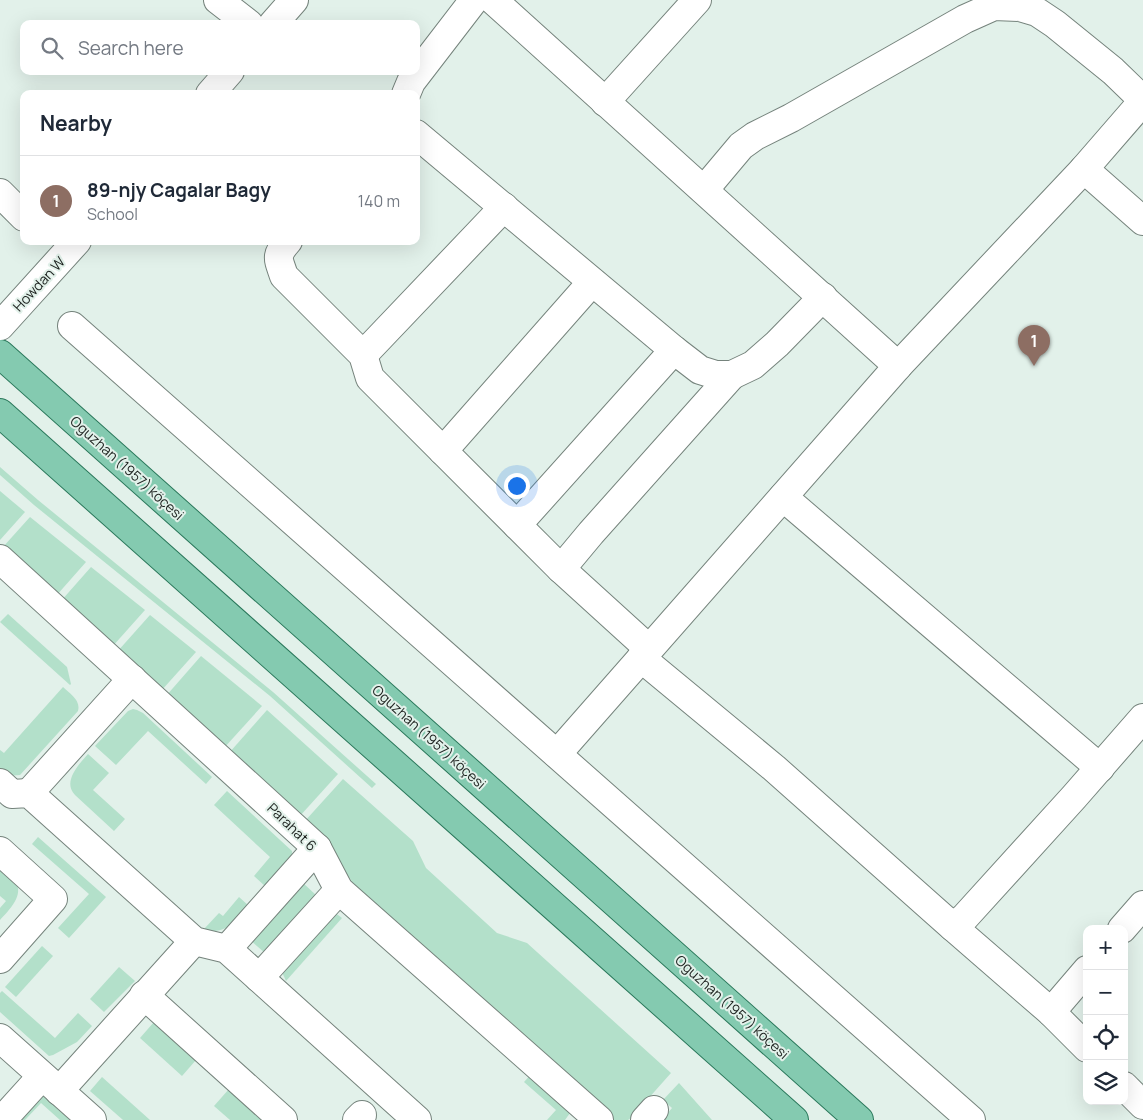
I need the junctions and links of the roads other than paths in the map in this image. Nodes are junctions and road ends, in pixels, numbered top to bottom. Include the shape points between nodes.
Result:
1 (218, 0) edge
2 (294, 0) edge
3 (474, 0) edge
4 (493, 0) edge
5 (698, 0) edge
6 (244, 20) edge
7 (276, 20) edge
8 (420, 71) edge
9 (227, 75) edge
10 (417, 75) edge
11 (213, 90) edge
12 (408, 90) edge
13 (1143, 101) edge
14 (605, 102) junction
15 (420, 137) edge
16 (1084, 169) junction
17 (704, 190) junction
18 (0, 193) edge
19 (504, 207) junction
20 (20, 212) edge
21 (1143, 221) edge
22 (279, 245) edge
23 (63, 246) edge
24 (592, 282) junction
25 (823, 297) junction
26 (0, 326) edge
27 (72, 326) dead end
28 (674, 350) junction
29 (0, 354) edge
30 (363, 355) junction
31 (898, 366) junction
32 (732, 375) junction
33 (0, 413) edge
34 (443, 450) junction
35 (784, 497) junction
36 (517, 525) junction
37 (0, 559) edge
38 (561, 570) junction
39 (645, 654) junction
40 (132, 679) junction
41 (1143, 718) edge
42 (557, 754) junction
43 (1100, 768) junction
44 (10, 794) edge
45 (317, 848) junction
46 (0, 851) edge
47 (339, 890) junction
48 (1143, 905) edge
49 (1126, 925) edge
50 (953, 927) junction
51 (194, 941) junction
52 (227, 949) junction
53 (0, 959) edge
54 (1083, 975) edge
55 (259, 978) junction
56 (144, 995) junction
57 (1051, 1012) junction
58 (0, 1038) edge
59 (1083, 1044) edge
60 (51, 1083) junction
61 (1128, 1090) edge
62 (1143, 1105) edge
63 (590, 1117) edge
64 (2, 1120) edge
65 (92, 1120) edge
66 (283, 1120) edge
67 (417, 1120) edge
68 (794, 1120) edge
69 (859, 1120) edge
70 (971, 1120) edge

1 - 6 street
2 - 7 street
3 - 8 street
4 - 14 street
5 - 14 street
9 - 11 street
10 - 12 street
13 - 16 street
13 - 17 street via 1113,71 1037,12 1020,6 994,6 755,136 741,146
14 - 17 street
15 - 19 street
16 - 21 street
16 - 31 street
17 - 25 street
18 - 20 street
19 - 24 street
19 - 30 street
22 - 30 street via 278,259 284,276
23 - 26 street, Howdan W
24 - 28 street
24 - 34 street
25 - 31 street
25 - 32 street via 778,344 754,364
27 - 42 street
28 - 32 street via 700,370
28 - 36 street
29 - 69 main road, Oguzhan (1957) köçesi
30 - 34 street via 370,378
31 - 35 street
32 - 38 street
33 - 68 main road
34 - 36 street
35 - 39 street
35 - 43 street
36 - 38 street
37 - 40 street, Parahat 6
38 - 39 street
39 - 42 street
39 - 50 street
40 - 44 street
40 - 45 street, Parahat 6
41 - 43 street
42 - 70 street
43 - 50 street
44 - 51 street
45 - 47 street, Parahat 6
45 - 52 street
46 - 53 street via 53,899
47 - 55 street
47 - 63 street, Parahat 6
48 - 49 street
50 - 57 street
51 - 52 street
51 - 56 street
52 - 55 street
54 - 57 street
55 - 67 street
56 - 60 street
56 - 66 street
57 - 59 street
58 - 60 street
60 - 64 street
60 - 65 street
61 - 62 street

